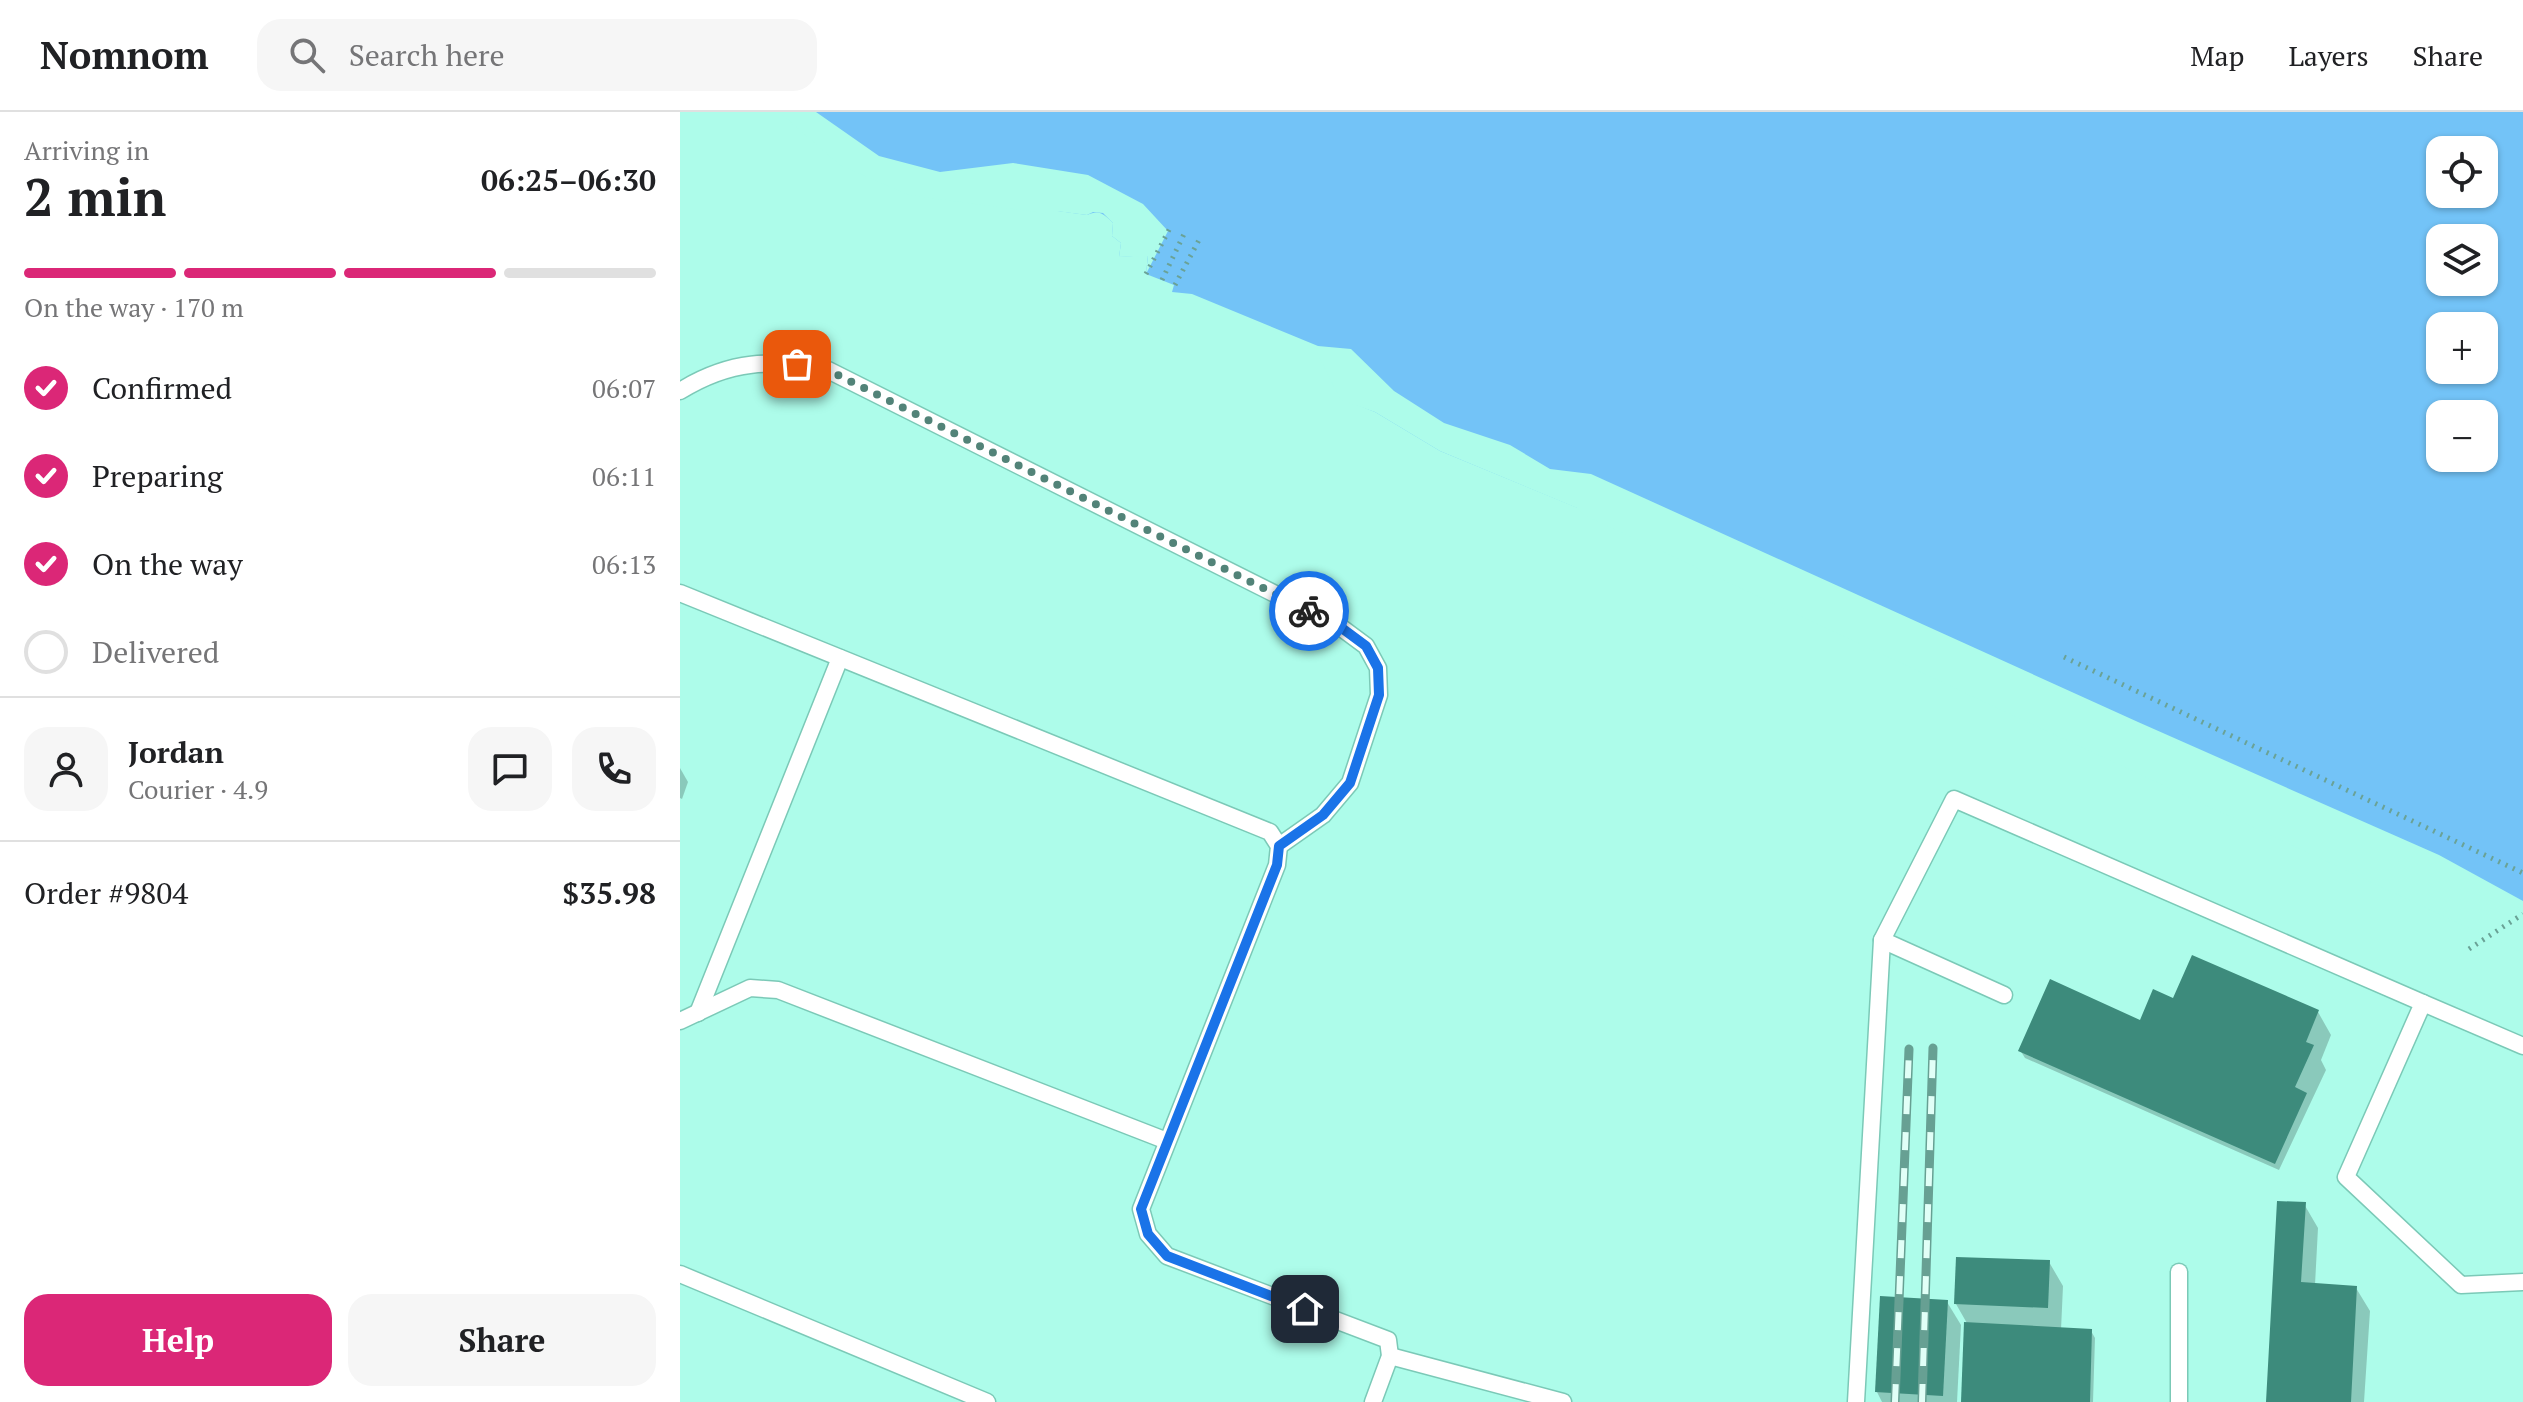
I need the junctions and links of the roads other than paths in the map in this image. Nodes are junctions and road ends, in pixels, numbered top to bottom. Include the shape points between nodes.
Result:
1 (680, 391) edge
2 (680, 593) edge
3 (840, 658) junction
4 (1279, 846) junction
5 (1882, 940) junction
6 (2004, 995) dead end
7 (2423, 1003) junction
8 (698, 1013) junction
9 (680, 1021) edge
10 (2523, 1046) edge
11 (1167, 1141) junction
12 (2179, 1272) dead end
13 (680, 1274) edge
14 (2523, 1282) edge
15 (1390, 1356) junction
16 (987, 1402) edge
17 (1373, 1402) edge
18 (1563, 1402) edge
19 (1856, 1402) edge
20 (2179, 1402) edge

1 - 4 lane via 706,375 763,362 828,370 1339,626 1366,646 1378,668 1379,695 1350,783 1323,815
2 - 3 lane
3 - 4 lane via 1270,832
3 - 8 lane
4 - 11 lane via 1277,865
5 - 6 lane
5 - 7 lane via 1954,799
5 - 19 lane
7 - 10 lane
7 - 14 lane via 2346,1177 2461,1285
8 - 9 lane
8 - 11 lane via 750,988 778,990
11 - 15 lane via 1141,1209 1148,1234 1167,1256 1388,1340
12 - 20 lane
13 - 16 lane
15 - 17 lane
15 - 18 lane

